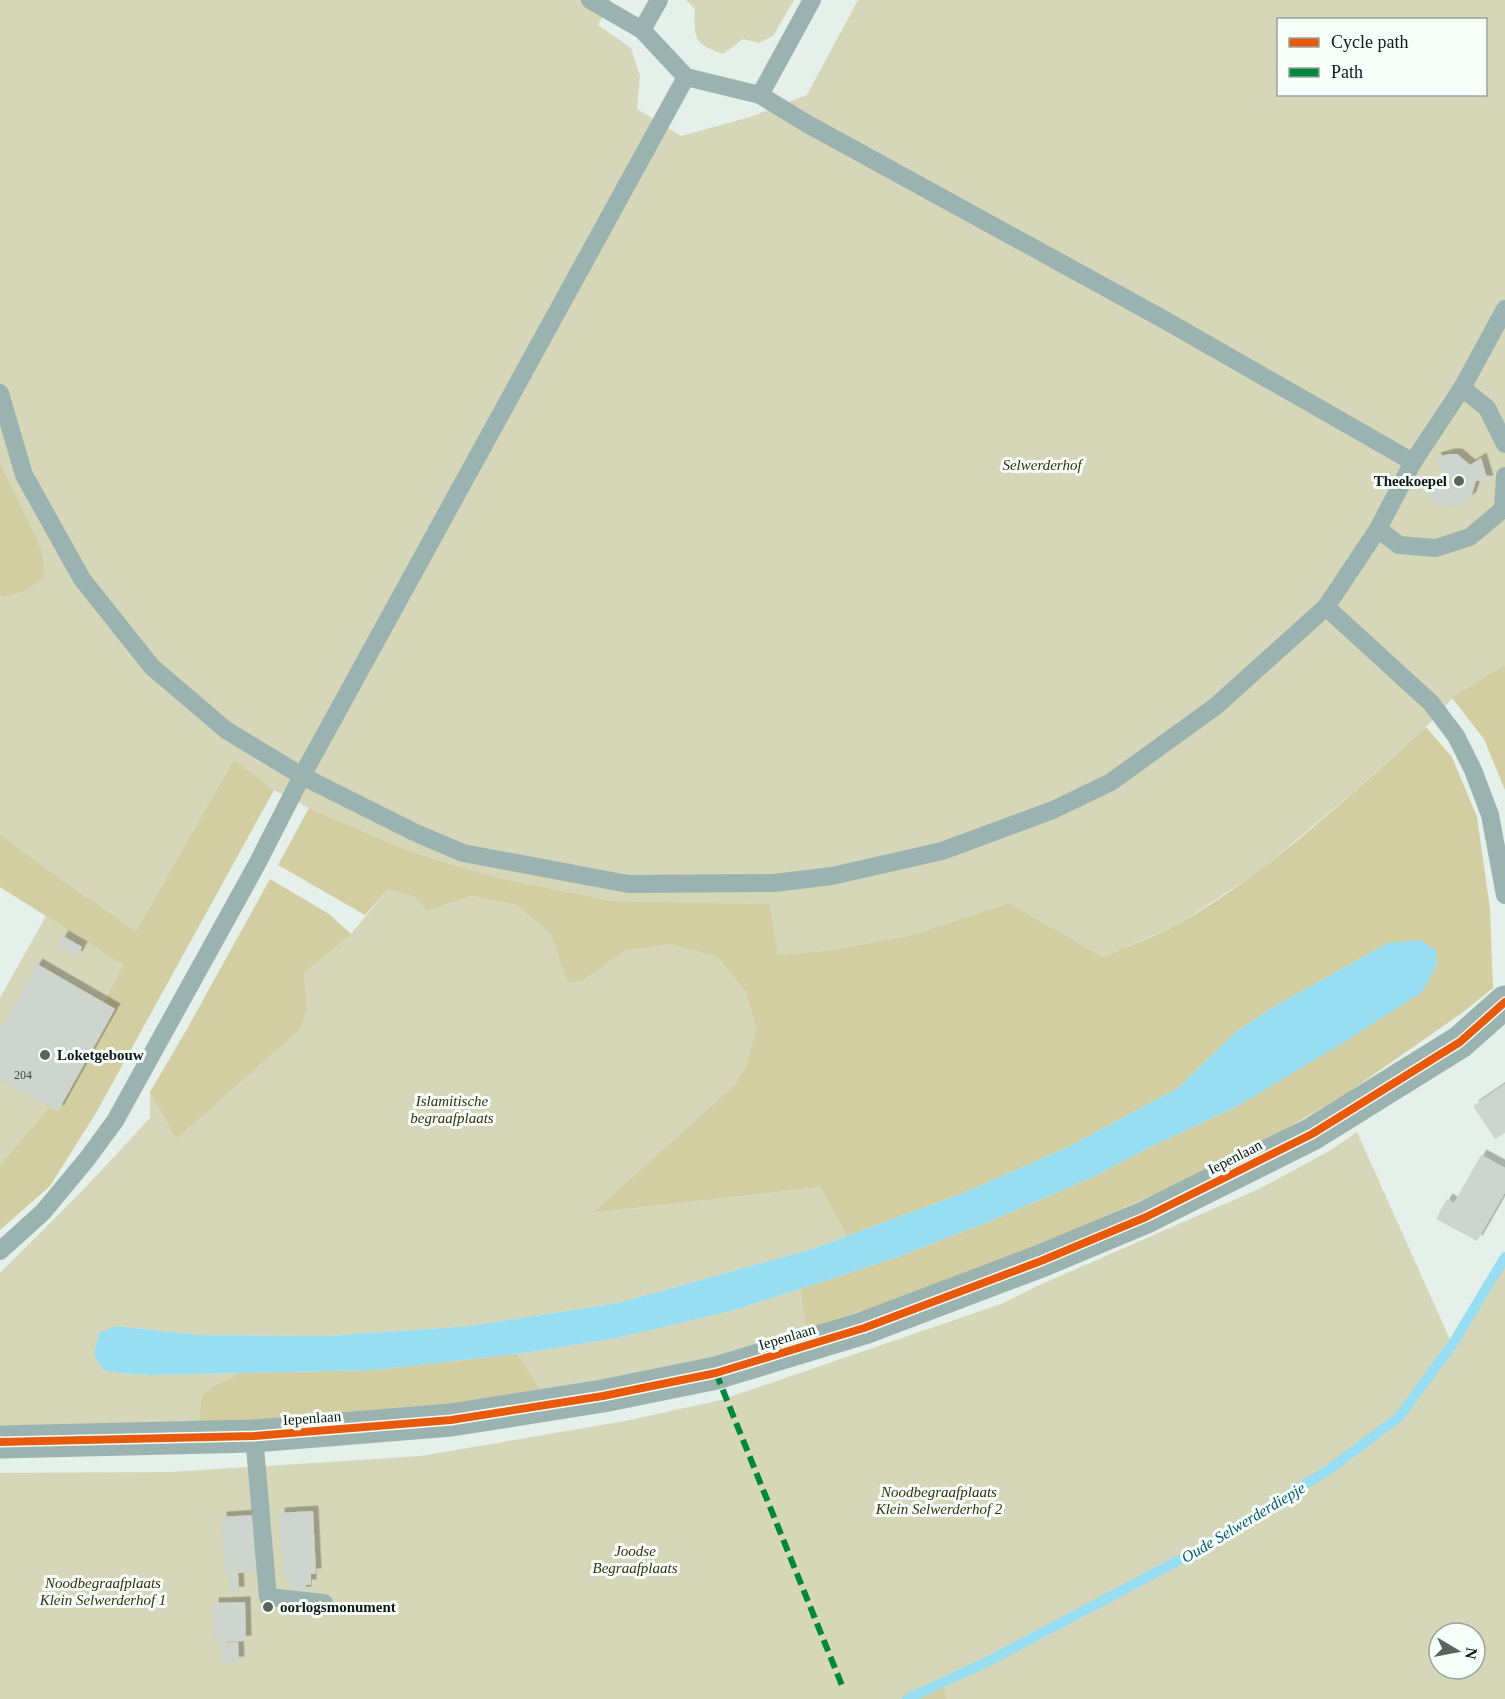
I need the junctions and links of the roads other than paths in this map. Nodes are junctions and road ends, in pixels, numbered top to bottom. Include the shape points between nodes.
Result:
1 (590, 0) edge
2 (659, 0) edge
3 (812, 0) edge
4 (642, 30) junction
5 (686, 77) junction
6 (760, 94) junction
7 (1505, 309) edge
8 (1462, 388) junction
9 (0, 393) edge
10 (1505, 444) edge
11 (1413, 462) junction
12 (1505, 476) edge
13 (1504, 509) edge
14 (1378, 529) junction
15 (1326, 607) junction
16 (302, 776) junction
17 (1505, 895) edge
18 (1505, 1002) edge
19 (0, 1251) edge
20 (254, 1436) junction
21 (0, 1442) edge
22 (324, 1603) dead end

1 - 4 lane
2 - 4 lane
3 - 6 lane
4 - 5 lane
5 - 6 lane
5 - 16 lane
6 - 11 lane
7 - 8 lane
8 - 10 lane via 1487,408
8 - 11 lane
9 - 16 lane via 24,475 82,579 152,666 226,730
11 - 14 lane
12 - 13 lane
13 - 14 lane via 1470,537 1436,548 1399,545
14 - 15 lane
15 - 16 lane via 1216,706 1111,782 1053,810 942,851 832,876 774,883 628,884 463,853
15 - 17 lane via 1431,703 1456,736 1490,815
16 - 19 lane via 115,1121 43,1212
18 - 20 street, Iepenlaan via 1460,1042 1312,1134 1146,1217 864,1328 716,1373 603,1396 451,1420
20 - 21 street, Iepenlaan
20 - 22 lane via 268,1596

